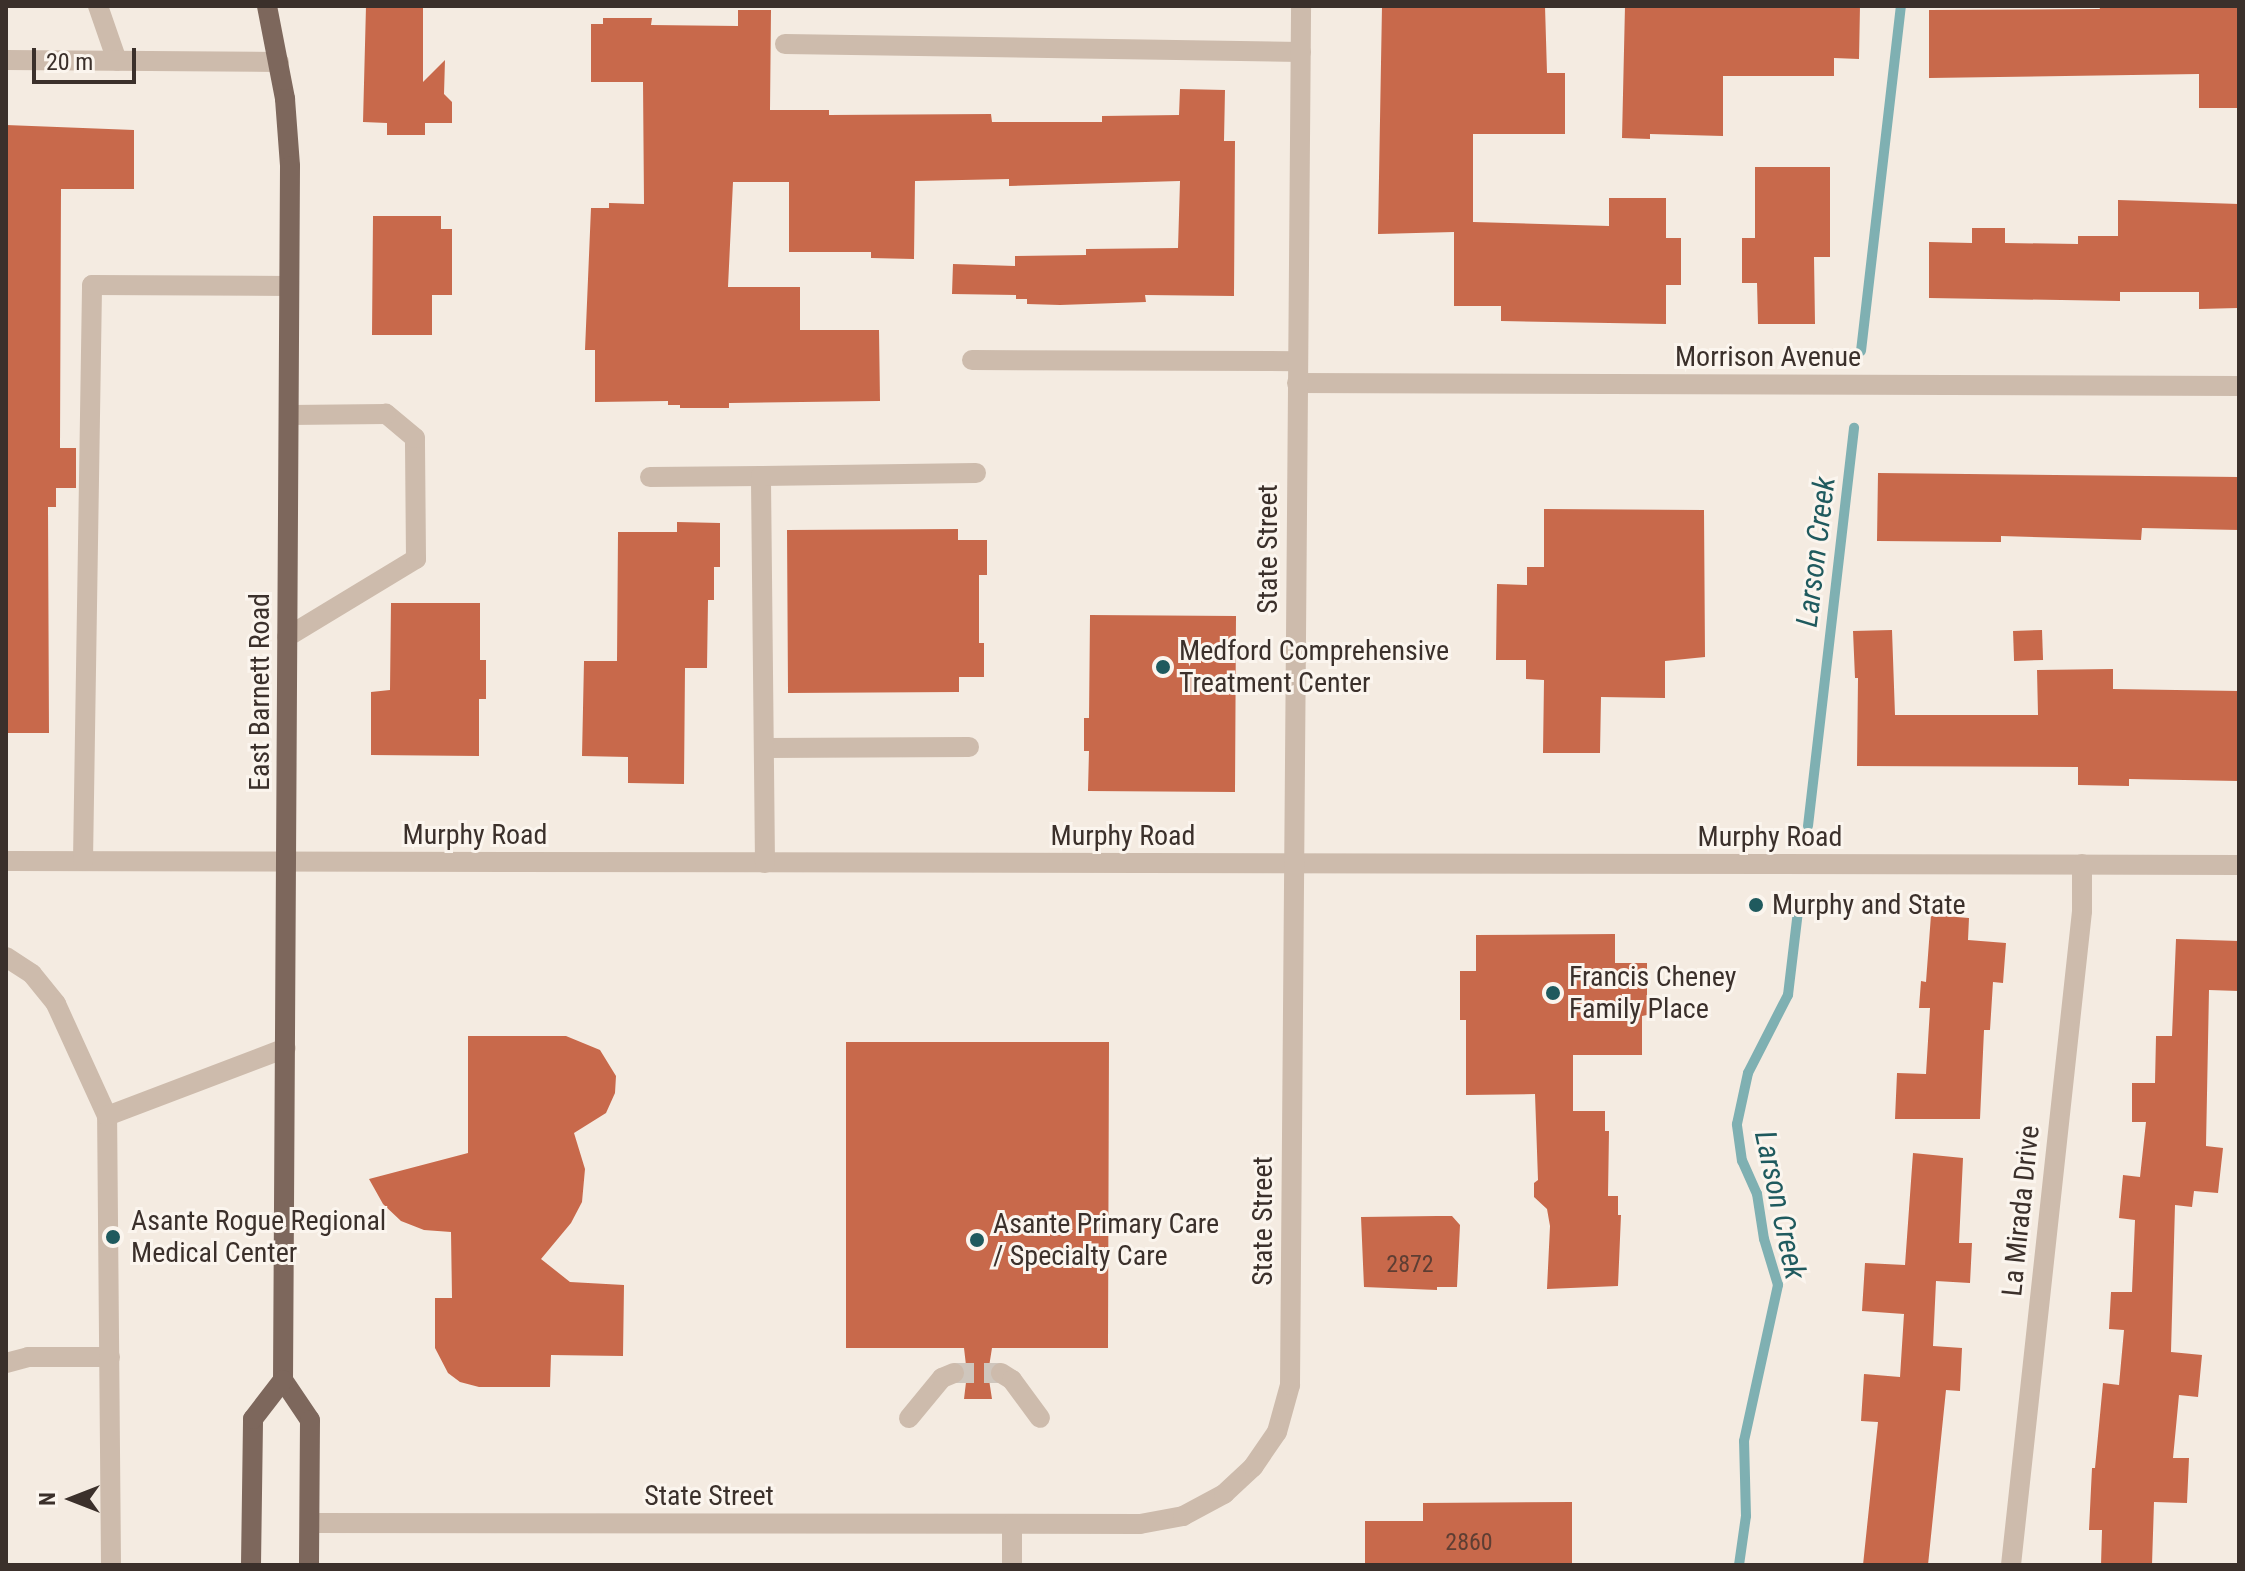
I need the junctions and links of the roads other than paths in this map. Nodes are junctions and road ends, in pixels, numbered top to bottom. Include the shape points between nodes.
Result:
1 (98, 6) edge
2 (267, 6) edge
3 (1301, 6) edge
4 (785, 44) dead end
5 (1301, 52) junction
6 (6, 60) edge
7 (117, 61) junction
8 (279, 62) junction
9 (289, 286) junction
10 (972, 360) dead end
11 (1297, 361) junction
12 (1297, 383) junction
13 (2239, 386) edge
14 (290, 415) junction
15 (976, 473) dead end
16 (761, 476) junction
17 (650, 477) dead end
18 (287, 637) junction
19 (969, 747) dead end
20 (767, 748) junction
21 (6, 861) edge
22 (83, 861) junction
23 (287, 862) junction
24 (765, 863) junction
25 (2082, 864) junction
26 (1293, 865) junction
27 (2239, 865) edge
28 (6, 957) edge
29 (286, 1048) junction
30 (107, 1116) junction
31 (110, 1357) junction
32 (6, 1363) edge
33 (954, 1373) tunnel mouth
34 (1001, 1373) dead end
35 (283, 1380) junction
36 (909, 1418) dead end
37 (1040, 1418) dead end
38 (310, 1523) junction
39 (1012, 1524) junction
40 (111, 1565) edge
41 (251, 1565) edge
42 (309, 1565) edge
43 (1012, 1565) edge
44 (2011, 1565) edge

1 - 7 street
2 - 8 main road, East Barnett Road
3 - 5 street, State Street
4 - 5 street
5 - 11 street, State Street
6 - 7 street
7 - 8 street
8 - 9 main road, East Barnett Road via 290,166
9 - 14 main road, East Barnett Road
9 - 22 street via 92,285
10 - 11 street
11 - 12 street, State Street
12 - 13 street, Morrison Avenue
12 - 26 street, State Street
14 - 18 main road, East Barnett Road
14 - 18 street via 386,414 415,438 416,559
15 - 16 street
16 - 17 street
16 - 20 street
18 - 23 main road, East Barnett Road
19 - 20 street
20 - 24 street
21 - 22 street, Murphy Road
22 - 23 street, Murphy Road
23 - 24 street, Murphy Road
23 - 29 main road, East Barnett Road
24 - 26 street, Murphy Road
25 - 26 street, Murphy Road
25 - 27 street, Murphy Road
25 - 44 street, La Mirada Drive via 2082,911
26 - 39 street, State Street via 1290,1385 1277,1432 1253,1467 1224,1494 1183,1516 1140,1524
28 - 30 street via 32,974 56,1004
29 - 30 street
29 - 35 main road, East Barnett Road
30 - 31 street
31 - 32 street via 28,1357
31 - 40 street
33 - 36 street via 942,1378
34 - 37 street
35 - 38 main road via 310,1420
35 - 41 main road via 253,1419
38 - 39 street, State Street
38 - 42 main road
39 - 43 street

